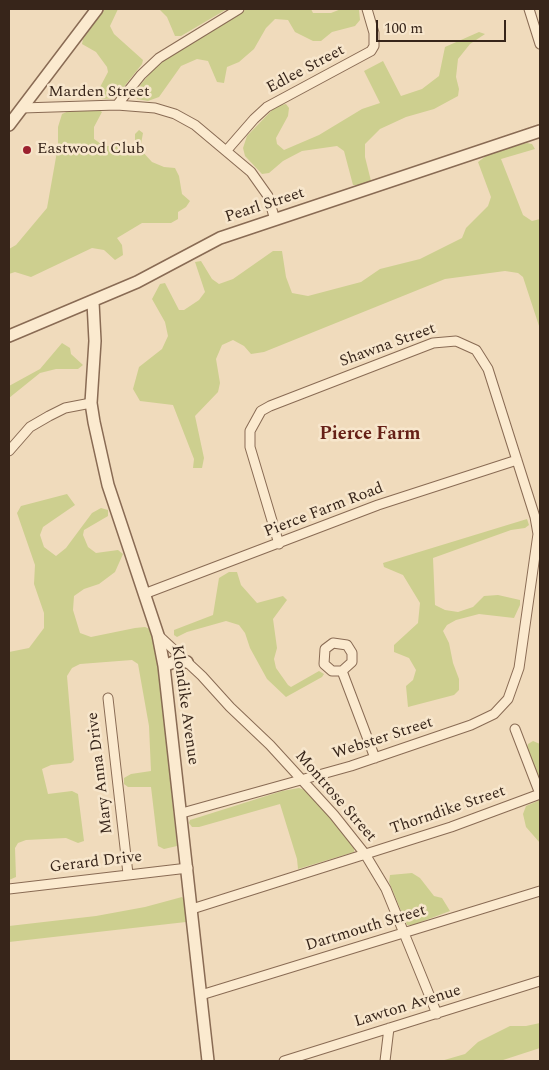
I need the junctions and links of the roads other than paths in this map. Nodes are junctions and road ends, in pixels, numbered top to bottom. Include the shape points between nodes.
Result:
1 (97, 9) edge
2 (239, 9) edge
3 (367, 9) edge
4 (529, 9) edge
5 (540, 44) edge
6 (117, 106) junction
7 (22, 108) junction
8 (9, 125) edge
9 (540, 131) edge
10 (227, 150) junction
11 (275, 220) junction
12 (93, 302) junction
13 (9, 336) edge
14 (91, 403) junction
15 (9, 451) edge
16 (517, 460) junction
17 (279, 544) junction
18 (144, 594) junction
19 (158, 635) junction
20 (187, 662) junction
21 (164, 666) junction
22 (342, 671) dead end
23 (108, 698) dead end
24 (502, 706) joint
25 (515, 729) dead end
26 (375, 758) junction
27 (303, 780) junction
28 (540, 794) edge
29 (182, 813) junction
30 (365, 854) junction
31 (188, 868) junction
32 (128, 874) junction
33 (9, 889) edge
34 (540, 891) edge
35 (192, 909) junction
36 (404, 933) junction
37 (540, 981) edge
38 (201, 995) junction
39 (437, 1014) junction
40 (390, 1028) junction
41 (208, 1061) edge
42 (284, 1061) edge
43 (385, 1061) edge

1 - 7 street
2 - 6 street via 159,58
3 - 10 street, Edlee Street via 374,33 371,51 268,107
4 - 5 street
6 - 7 street, Marden Street
6 - 10 street, Marden Street via 155,108 175,114 195,124
7 - 8 street
9 - 11 street, Pearl Street
10 - 11 street, Marden Street via 263,186
11 - 12 street, Pearl Street via 220,238
12 - 13 street, Pearl Street
12 - 14 street, Klondike Avenue
14 - 15 street via 65,408 48,416 30,428
14 - 18 street, Klondike Avenue via 108,485
16 - 17 street, Pierce Farm Road via 428,488
16 - 17 street, Shawna Street via 481,356 462,342 433,343 270,406 256,417 250,431 250,447
16 - 24 street, Shawna Street via 538,540 519,668 513,689
17 - 18 street, Pierce Farm Road
18 - 19 street, Klondike Avenue
19 - 20 street, Montrose Street
19 - 21 street, Klondike Avenue
20 - 21 street via 176,661
20 - 27 street, Montrose Street
21 - 29 street, Klondike Avenue
22 - 26 street
23 - 32 street, Mary Anna Drive
24 - 26 street, Webster Street via 494,714 471,725
25 - 28 street
26 - 27 street, Webster Street
27 - 29 street, Webster Street
27 - 30 street, Montrose Street
28 - 30 street, Thorndike Street
29 - 31 street, Klondike Avenue
30 - 35 street, Thorndike Street
30 - 36 street, Montrose Street via 386,889
31 - 32 street, Gerard Drive
31 - 35 street, Klondike Avenue
32 - 33 street, Gerard Drive
34 - 36 street, Dartmouth Street
35 - 38 street, Klondike Avenue
36 - 38 street, Dartmouth Street
36 - 39 street, Montrose Street
37 - 39 street, Lawton Avenue
38 - 41 street, Klondike Avenue
39 - 40 street, Lawton Avenue
40 - 42 street, Lawton Avenue
40 - 43 street

